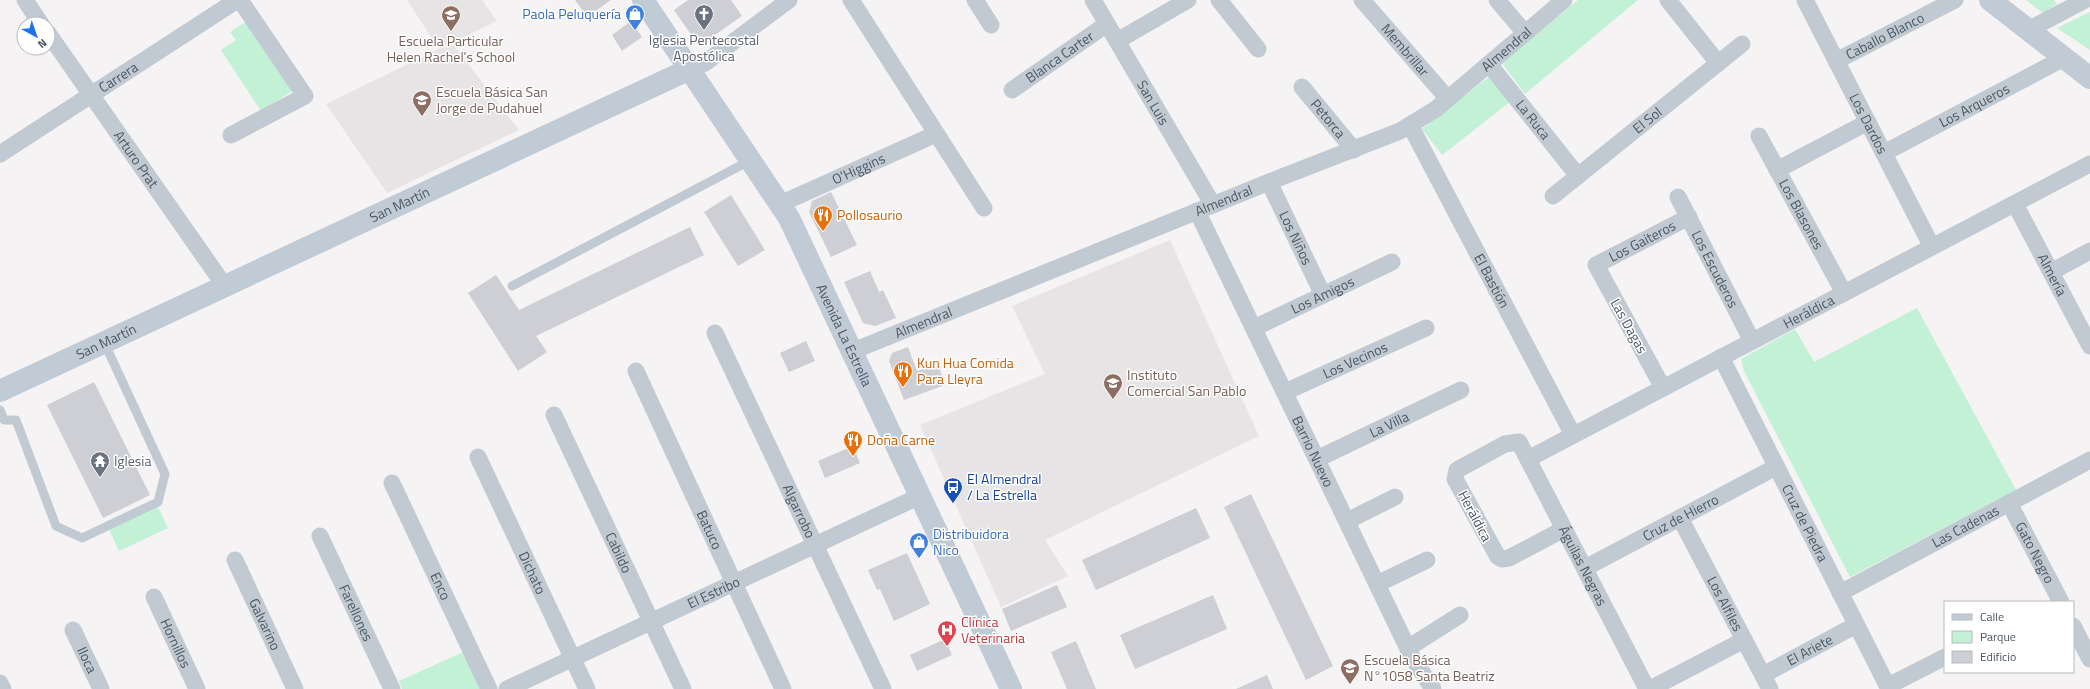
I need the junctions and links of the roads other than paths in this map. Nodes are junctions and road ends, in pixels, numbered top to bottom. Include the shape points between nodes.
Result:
1 (24, 0) edge
2 (237, 0) edge
3 (240, 0) edge
4 (644, 0) edge
5 (789, 0) edge
6 (852, 0) edge
7 (975, 0) edge
8 (1093, 0) edge
9 (1188, 0) edge
10 (1219, 0) edge
11 (1362, 0) edge
12 (1497, 0) edge
13 (1564, 0) edge
14 (1668, 0) edge
15 (1805, 0) edge
16 (1955, 0) edge
17 (1990, 0) edge
18 (2085, 0) edge
19 (35, 16) edge
20 (1107, 24) junction
21 (991, 25) dead end
22 (2028, 30) junction
23 (1525, 33) junction
24 (1117, 41) junction
25 (1742, 44) dead end
26 (56, 45) edge
27 (1258, 49) dead end
28 (2064, 58) junction
29 (1836, 61) junction
30 (1718, 63) junction
31 (1489, 64) junction
32 (690, 69) junction
33 (2090, 78) edge
34 (1302, 87) dead end
35 (1012, 90) dead end
36 (91, 95) junction
37 (1448, 99) junction
38 (1868, 122) junction
39 (1410, 126) junction
40 (936, 134) junction
41 (231, 135) dead end
42 (1759, 136) dead end
43 (1354, 150) junction
44 (1884, 153) junction
45 (0, 154) edge
46 (751, 160) junction
47 (2090, 164) edge
48 (1777, 170) junction
49 (1578, 176) junction
50 (1269, 182) junction
51 (1553, 196) dead end
52 (1678, 197) dead end
53 (780, 204) junction
54 (2015, 204) junction
55 (1213, 205) junction
56 (984, 208) dead end
57 (1197, 211) junction
58 (1689, 217) junction
59 (1932, 247) junction
60 (2090, 251) edge
61 (1392, 262) dead end
62 (1596, 265) joint
63 (2051, 272) junction
64 (224, 285) junction
65 (512, 286) dead end
66 (1844, 294) junction
67 (1323, 295) junction
68 (1254, 328) junction
69 (1426, 328) dead end
70 (715, 333) dead end
71 (1752, 341) junction
72 (104, 342) junction
73 (2090, 346) edge
74 (853, 351) junction
75 (1721, 358) junction
76 (636, 371) dead end
77 (1663, 388) junction
78 (1461, 390) dead end
79 (0, 391) edge
80 (1285, 392) junction
81 (0, 410) edge
82 (554, 415) dead end
83 (1573, 435) junction
84 (1519, 442) joint
85 (478, 457) dead end
86 (1317, 459) junction
87 (1528, 459) junction
88 (2090, 460) edge
89 (1776, 467) junction
90 (392, 483) dead end
91 (920, 496) junction
92 (1395, 497) dead end
93 (2009, 503) junction
94 (1680, 518) junction
95 (1347, 521) junction
96 (1564, 529) junction
97 (320, 536) dead end
98 (815, 545) junction
99 (235, 560) dead end
100 (1427, 560) dead end
101 (1584, 568) junction
102 (734, 583) junction
103 (1377, 584) junction
104 (1840, 593) junction
105 (154, 597) dead end
106 (2056, 601) edge
107 (1460, 615) dead end
108 (652, 621) junction
109 (1856, 625) junction
110 (2074, 628) edge
111 (73, 630) dead end
112 (1744, 640) junction
113 (1408, 648) junction
114 (573, 658) junction
115 (1944, 658) edge
116 (2090, 659) edge
117 (1766, 682) edge
118 (0, 683) edge
119 (1889, 688) edge
120 (3, 689) edge
121 (101, 689) edge
122 (197, 689) edge
123 (295, 689) edge
124 (392, 689) edge
125 (489, 689) edge
126 (506, 689) edge
127 (587, 689) edge
128 (683, 689) edge
129 (783, 689) edge
130 (883, 689) edge
131 (1011, 689) edge
132 (1433, 689) edge
133 (1649, 689) edge

1 - 19 street
2 - 36 street, Carrera
3 - 41 street via 305,96
4 - 32 street, Avenida La Estrella
5 - 32 street, San Martín via 706,63
6 - 40 street
7 - 21 street
8 - 20 street, San Luis
9 - 24 street
10 - 27 street
11 - 37 street, Membrillar
12 - 23 street
13 - 23 street, Almendral
14 - 30 street
15 - 29 street, Los Dardos
16 - 29 street, Caballo Blanco
17 - 22 street
18 - 22 street
20 - 24 street, San Luis
20 - 35 street, Blanca Carter
22 - 28 street
23 - 31 street, Almendral
24 - 55 street, San Luis
25 - 30 street, El Sol
26 - 36 street, Arturo Prat
28 - 33 street
28 - 44 street, Los Arqueros
29 - 38 street, Los Dardos
30 - 49 street, El Sol
31 - 37 street, Almendral
31 - 49 street, La Ruca
32 - 46 street, Avenida La Estrella
32 - 64 street, San Martín
34 - 43 street, Petorca
36 - 45 street, Carrera
36 - 64 street, Arturo Prat
37 - 39 street, Almendral
38 - 44 street, Los Dardos
38 - 48 street
39 - 43 street, Almendral
39 - 83 street, El Bastión
40 - 53 street, O'Higgins
40 - 56 street
42 - 48 street, Los Blasones
43 - 50 street, Almendral
44 - 59 street, Los Dardos
46 - 53 street, Avenida La Estrella
46 - 65 lane
47 - 54 street, Heráldica
48 - 66 street, Los Blasones
49 - 51 street, El Sol
50 - 55 street, Almendral
50 - 67 street, Los Niños
52 - 58 street, Los Escuderos
53 - 74 street, Avenida La Estrella
54 - 59 street, Heráldica
54 - 63 street, Almería
55 - 57 street, Almendral
57 - 68 street, Barrio Nuevo
57 - 74 street, Almendral
58 - 62 street, Los Gaiteros
58 - 71 street, Los Escuderos
59 - 66 street, Heráldica
60 - 63 street
61 - 67 street, Los Amigos
62 - 77 street, Las Dagas
63 - 73 street, Almería
64 - 72 street, San Martín
66 - 71 street, Heráldica
67 - 68 street, Los Amigos
68 - 80 street, Barrio Nuevo
69 - 80 street, Los Vecinos
70 - 98 street, Algarrobo
71 - 75 street, Heráldica
72 - 79 street, San Martín
72 - 81 lane via 165,474 158,502 82,538 56,526 16,420 4,420
74 - 91 street, Avenida La Estrella
75 - 77 street, Heráldica
75 - 89 street, Cruz de Piedra
76 - 102 street, Batuco
77 - 83 street, Heráldica
78 - 86 street, La Villa
80 - 86 street, Barrio Nuevo
82 - 108 street, Cabildo
83 - 87 street, Heráldica
84 - 87 street, Águilas Negras
84 - 96 street, Heráldica via 1505,444 1459,467 1455,479 1495,553 1502,558 1509,558
85 - 114 street, Dichato
86 - 95 street, Barrio Nuevo
87 - 96 street, Águilas Negras
88 - 93 street, Las Cadenas
89 - 94 street, Cruz de Hierro
89 - 104 street, Cruz de Piedra
90 - 125 street, Enco
91 - 98 street, El Estribo
91 - 131 street, Avenida La Estrella
92 - 95 street
93 - 104 street, Las Cadenas
93 - 106 street, Gato Negro
94 - 101 street, Cruz de Hierro
94 - 112 street, Los Alfiles
95 - 103 street, Barrio Nuevo
96 - 101 street, Águilas Negras
97 - 124 street, Farellones
98 - 102 street, El Estribo
98 - 130 street, Algarrobo
99 - 123 street, Galvarino
100 - 103 street
101 - 133 street, Águilas Negras
102 - 108 street, El Estribo
102 - 129 street, Batuco
103 - 113 street, Barrio Nuevo
104 - 109 street, Cruz de Piedra
105 - 122 street, Hornillos
107 - 113 street
108 - 114 street, El Estribo
108 - 128 street, Cabildo
109 - 117 street, El Ariete
109 - 119 street, Cruz de Piedra
110 - 116 street
111 - 121 street, Iloca
112 - 117 street, Los Alfiles
112 - 133 street
113 - 132 street, Barrio Nuevo
114 - 126 street, El Estribo
114 - 127 street, Dichato
115 - 119 street
118 - 120 street

